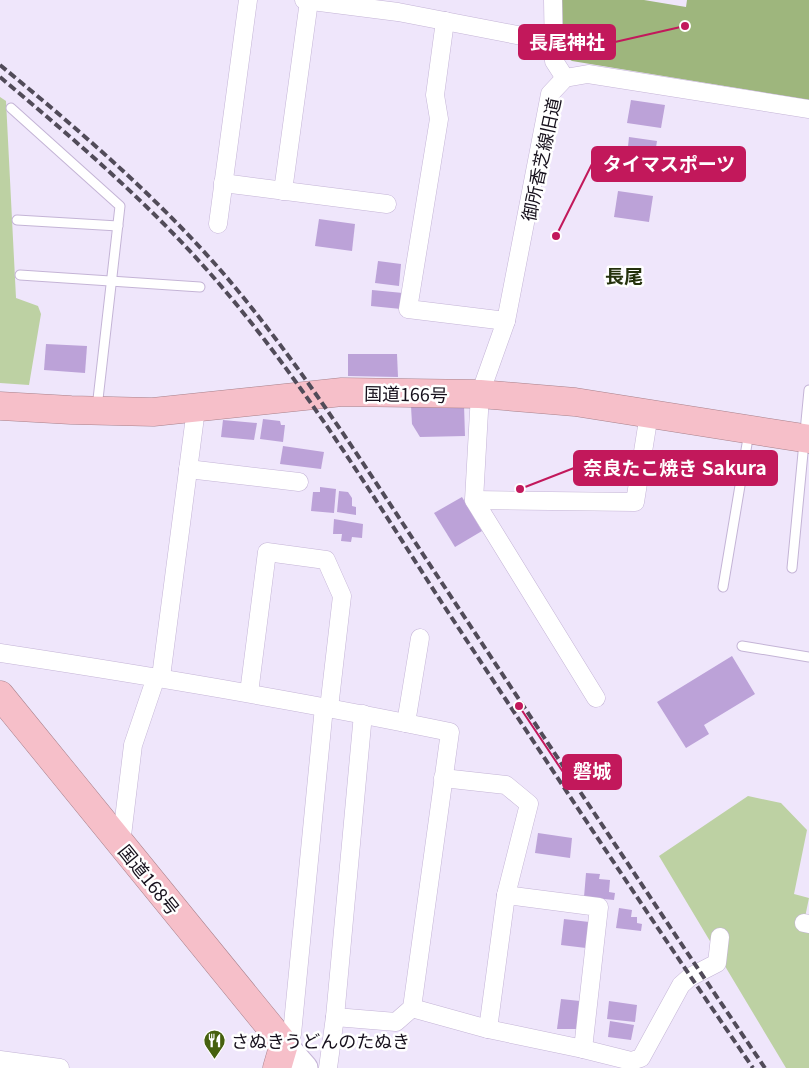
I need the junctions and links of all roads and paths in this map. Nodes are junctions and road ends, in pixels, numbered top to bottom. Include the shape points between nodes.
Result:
1 (248, 0) edge
2 (306, 0) edge
3 (553, 0) edge
4 (445, 21) junction
5 (553, 42) junction
6 (565, 78) junction
7 (11, 108) dead end
8 (809, 109) edge
9 (223, 184) junction
10 (283, 191) junction
11 (387, 204) dead end
12 (17, 220) dead end
13 (218, 224) dead end
14 (118, 226) junction
15 (20, 275) dead end
16 (112, 282) junction
17 (200, 287) dead end
18 (506, 321) junction
19 (809, 390) edge
20 (480, 394) junction
21 (0, 406) edge
22 (196, 409) junction
23 (97, 411) junction
24 (649, 414) junction
25 (750, 430) junction
26 (806, 439) edge
27 (188, 469) junction
28 (299, 482) dead end
29 (474, 500) junction
30 (792, 568) dead end
31 (723, 587) dead end
32 (420, 638) dead end
33 (742, 646) dead end
34 (0, 653) edge
35 (809, 657) edge
36 (158, 677) junction
37 (249, 693) junction
38 (0, 695) edge
39 (596, 698) dead end
40 (327, 707) junction
41 (363, 714) junction
42 (406, 723) junction
43 (444, 778) junction
44 (121, 844) junction
45 (506, 895) junction
46 (720, 937) dead end
47 (412, 1008) junction
48 (335, 1017) junction
49 (488, 1029) junction
50 (583, 1049) junction
51 (281, 1056) edge
52 (0, 1060) edge
53 (60, 1068) edge
54 (305, 1068) edge
55 (328, 1068) edge

1 - 9 street
2 - 4 street
2 - 10 street
3 - 5 street
4 - 5 street
4 - 18 street via 434,95 439,118 408,309
5 - 6 street via 554,61
6 - 8 street, 御所香芝線旧道 via 588,74
6 - 18 street, 御所香芝線旧道 via 550,94
7 - 14 lane via 120,206
9 - 10 street
9 - 13 street
10 - 11 street
12 - 14 lane
14 - 16 lane
15 - 16 lane
16 - 17 lane
16 - 23 lane
18 - 20 street, 御所香芝線旧道
19 - 26 lane
20 - 22 highway, 国道166号 via 342,392
20 - 24 highway, 国道166号 via 575,402
20 - 29 street, 御所香芝線旧道
21 - 23 highway, 国道166号
22 - 23 highway, 国道166号
22 - 27 street
24 - 25 highway, 国道166号
24 - 29 street via 635,502
25 - 26 highway, 国道166号
25 - 31 lane
26 - 30 lane
27 - 28 street
27 - 36 street
29 - 39 street
32 - 42 street
33 - 35 lane
34 - 36 street
36 - 37 street
36 - 44 street via 133,745
37 - 40 street
37 - 40 street via 267,552 326,560 342,596
38 - 44 highway, 国道168号
40 - 41 street
40 - 51 street via 292,1034
41 - 42 street
41 - 48 street
42 - 43 street via 450,732
43 - 45 street via 506,785 529,804
43 - 47 street
44 - 51 highway, 国道168号
45 - 49 street
45 - 50 street via 599,907
46 - 50 street via 717,963 690,976 680,985 641,1058 631,1061
47 - 48 street via 396,1022
47 - 49 street
48 - 55 street
49 - 50 street
51 - 54 main road
52 - 53 street

